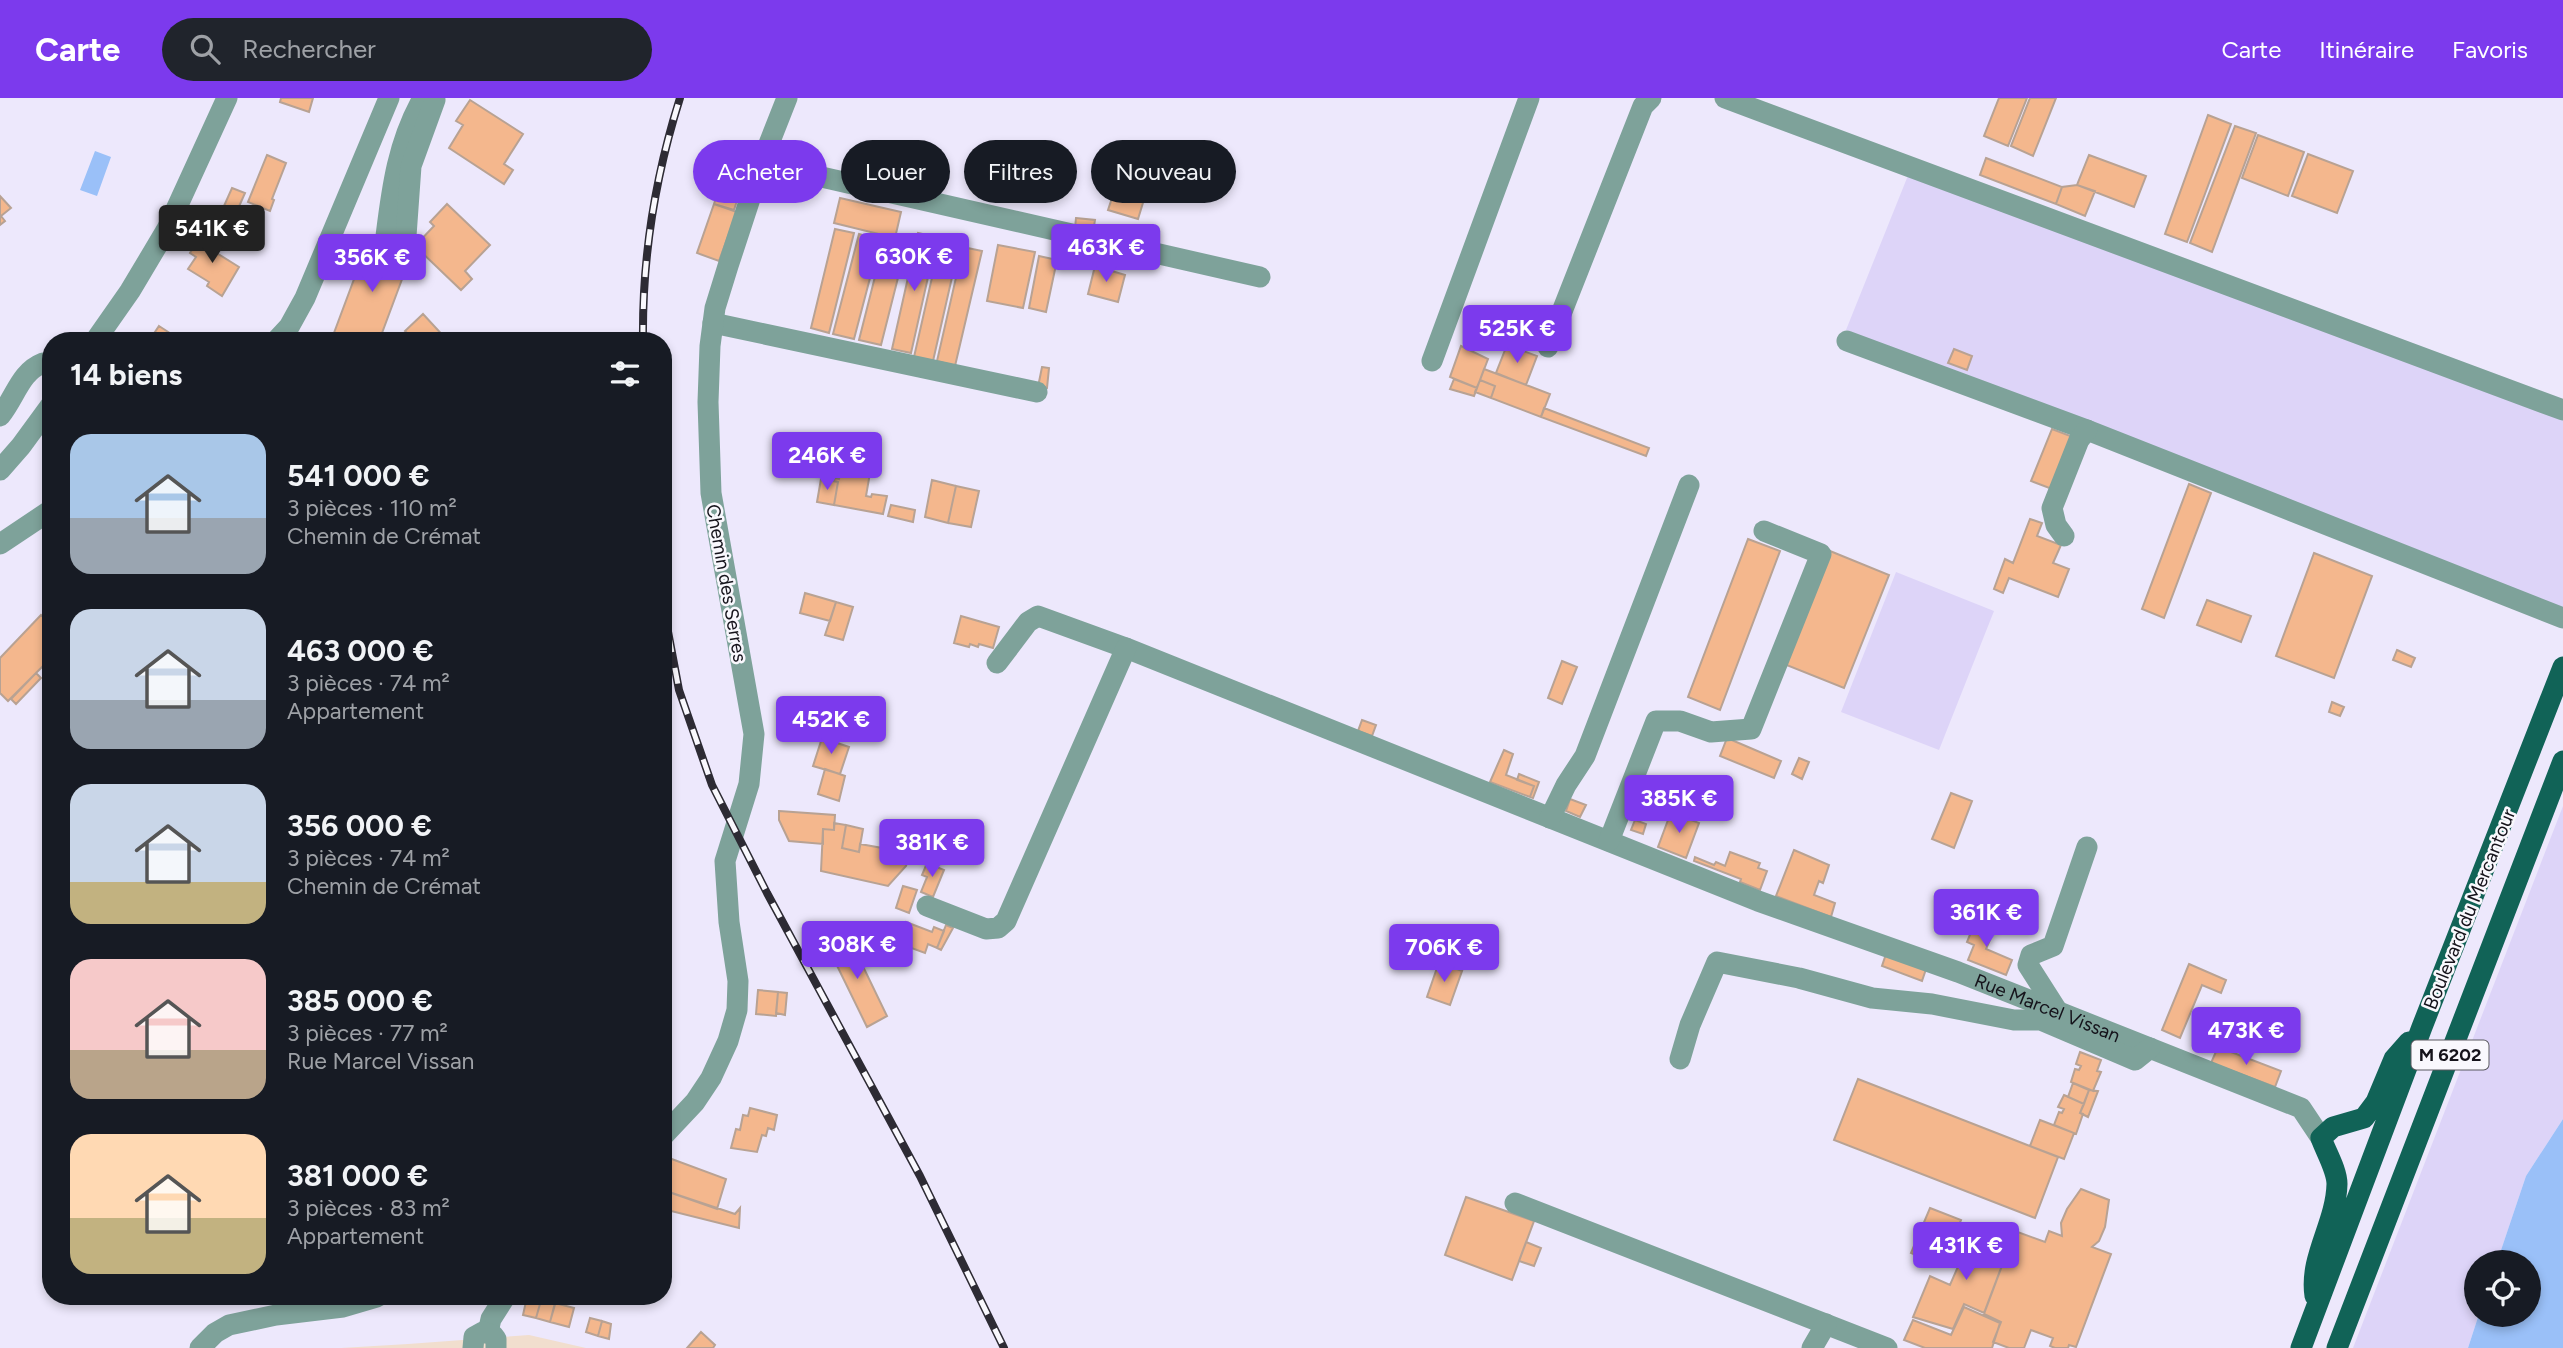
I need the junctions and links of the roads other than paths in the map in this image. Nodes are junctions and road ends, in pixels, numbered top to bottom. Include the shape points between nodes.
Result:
1 (227, 98) edge
2 (389, 98) edge
3 (423, 98) edge
4 (436, 98) edge
5 (787, 98) edge
6 (1528, 98) edge
7 (1651, 98) edge
8 (1725, 98) edge
9 (770, 140) edge
10 (827, 178) edge
11 (748, 203) edge
12 (1259, 277) dead end
13 (713, 323) junction
14 (101, 332) edge
15 (284, 332) edge
16 (1847, 341) dead end
17 (1548, 347) dead end
18 (1432, 361) dead end
19 (42, 364) edge
20 (1037, 392) dead end
21 (2563, 410) edge
22 (0, 416) edge
23 (42, 417) edge
24 (2087, 430) junction
25 (0, 470) edge
26 (1689, 485) dead end
27 (42, 516) edge
28 (1764, 531) dead end
29 (2064, 536) dead end
30 (0, 544) edge
31 (2563, 618) edge
32 (1126, 648) junction
33 (997, 663) dead end
34 (2563, 667) edge
35 (2563, 761) edge
36 (1550, 818) junction
37 (1609, 841) junction
38 (2087, 848) dead end
39 (927, 906) dead end
40 (2058, 1012) junction
41 (2422, 1027) junction
42 (2150, 1048) junction
43 (1680, 1059) dead end
44 (672, 1126) edge
45 (2320, 1138) junction
46 (1515, 1203) dead end
47 (350, 1305) edge
48 (500, 1305) edge
49 (2316, 1307) junction
50 (1826, 1324) junction
51 (477, 1344) edge
52 (200, 1348) edge
53 (1812, 1348) edge
54 (1887, 1348) edge
55 (2301, 1348) edge
56 (2337, 1348) edge

1 - 14 street via 167,229
2 - 15 street via 305,298
3 - 4 street via 392,180 396,236 411,166
5 - 9 street, Chemin des Serres
6 - 18 street
7 - 17 street via 1643,106
8 - 21 street
10 - 12 street
11 - 13 street, Chemin des Serres
13 - 20 street
13 - 44 street, Chemin des Serres via 709,475 754,734 752,770 725,860 737,1010 703,1093
16 - 24 street
19 - 22 street via 26,373
23 - 25 street
24 - 29 street via 2052,508
24 - 31 street
26 - 36 street via 1585,755
27 - 30 street
28 - 37 street via 1821,554 1751,729 1712,732 1679,721 1656,721
32 - 33 street, Rue Marcel Vissan via 1038,616 1028,622
32 - 36 street, Rue Marcel Vissan
32 - 39 street via 1006,921 998,928 986,929
34 - 41 main road, Boulevard du Mercantour / M 6202
35 - 56 main road, Boulevard du Mercantour / M 6202
36 - 37 street, Rue Marcel Vissan
37 - 40 street, Rue Marcel Vissan
38 - 40 street via 2053,947 2031,955 2028,965
40 - 42 street, Rue Marcel Vissan
41 - 45 main road via 2394,1059 2364,1118 2333,1126
41 - 49 main road, Boulevard du Mercantour / M 6202
42 - 43 street via 2135,1059 2041,1020 1872,998 1717,962
42 - 45 street, Rue Marcel Vissan via 2301,1108
45 - 49 main road via 2337,1181 2334,1212 2312,1280
46 - 50 street
47 - 52 street via 229,1325
48 - 51 street
49 - 55 main road, Boulevard du Mercantour / M 6202
50 - 53 street
50 - 54 street

